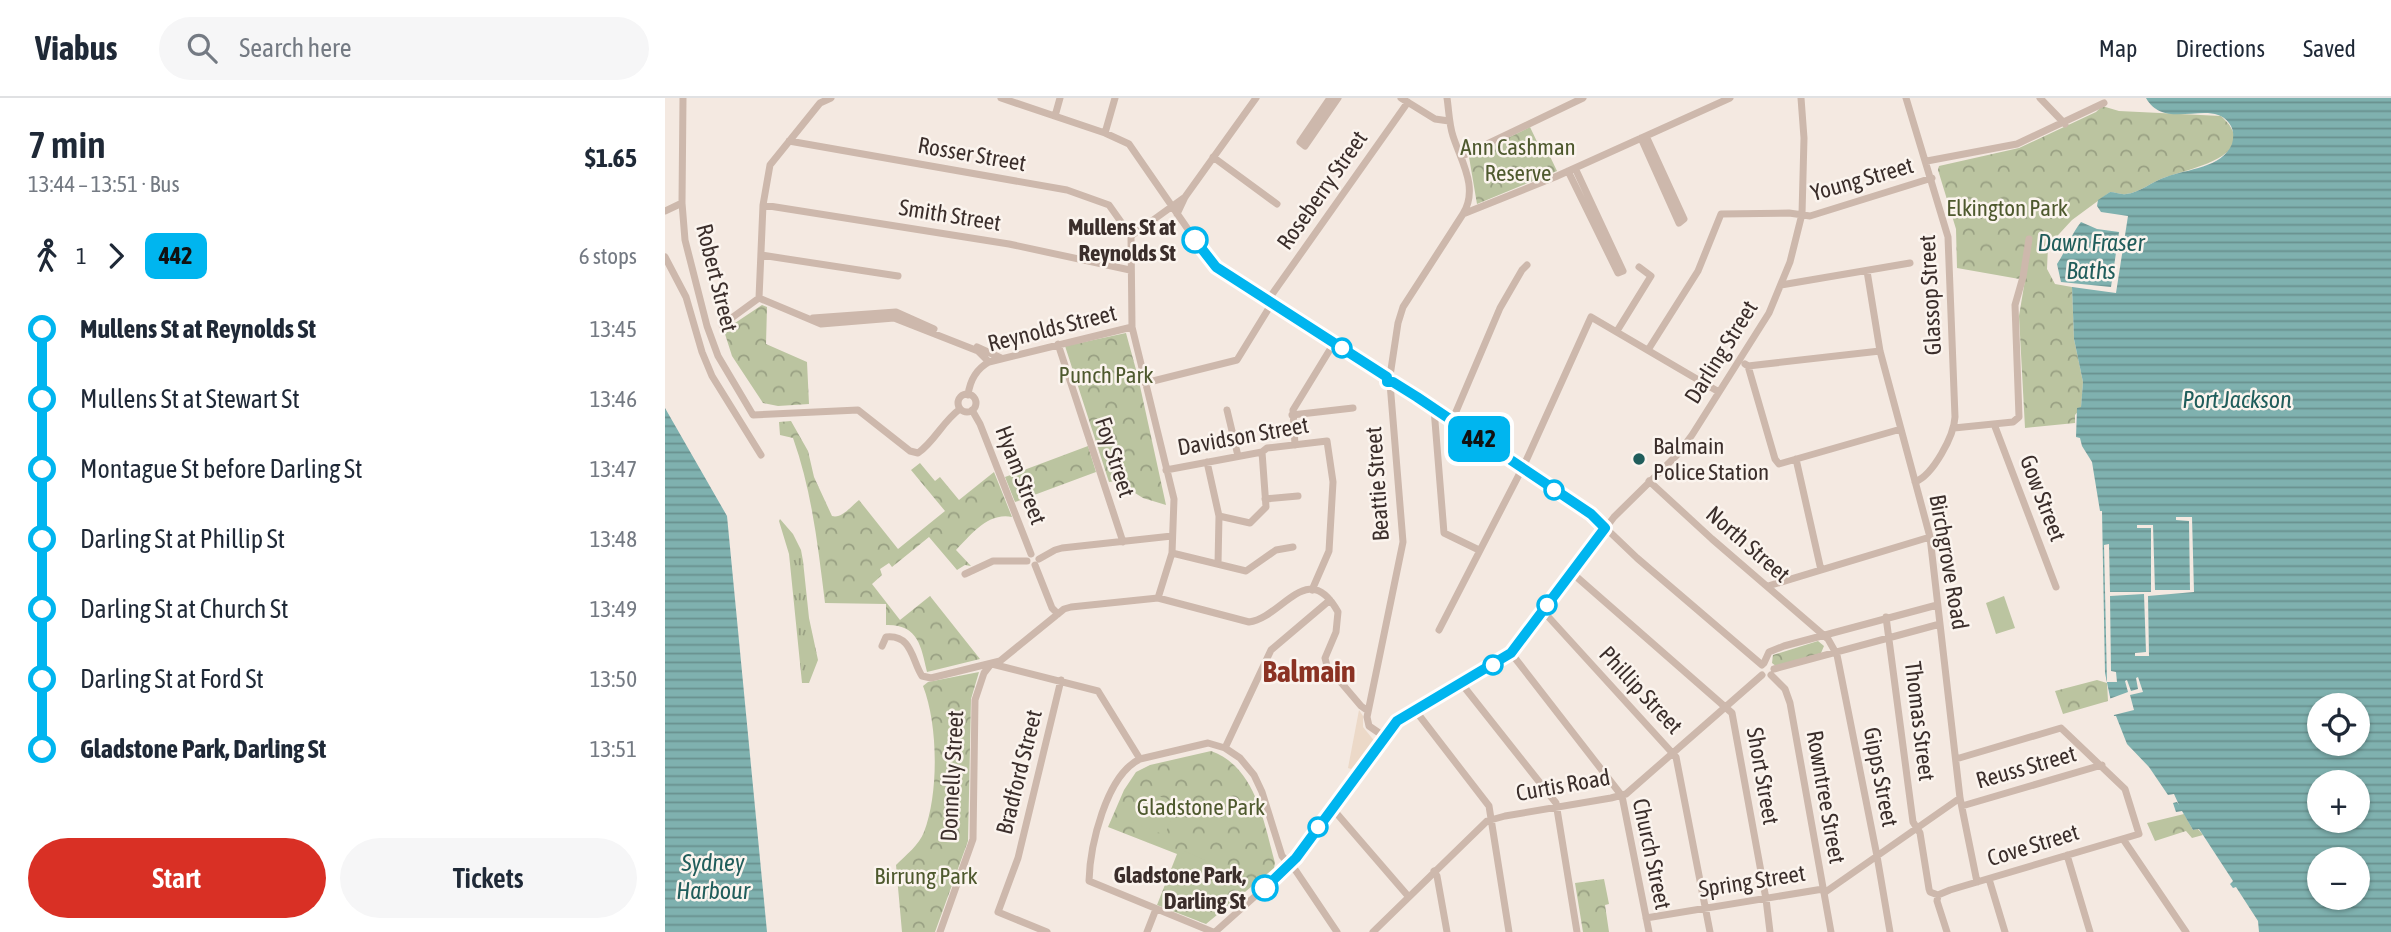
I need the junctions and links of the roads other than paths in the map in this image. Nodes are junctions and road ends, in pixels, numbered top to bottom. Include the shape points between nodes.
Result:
1 (683, 98) edge
2 (831, 98) edge
3 (1001, 98) edge
4 (1060, 98) edge
5 (1115, 98) edge
6 (1255, 98) edge
7 (1330, 98) edge
8 (1338, 98) edge
9 (1447, 98) edge
10 (1583, 98) edge
11 (1730, 98) edge
12 (1801, 98) edge
13 (1906, 98) edge
14 (2039, 98) edge
15 (1405, 100) edge
16 (2104, 103) dead end
17 (1327, 108) junction
18 (1055, 116) junction
19 (1450, 121) junction
20 (2064, 124) junction
21 (1105, 133) junction
22 (1644, 137) junction
23 (789, 141) junction
24 (1462, 156) junction
25 (1213, 158) junction
26 (1927, 161) junction
27 (1571, 169) junction
28 (1932, 178) junction
29 (1668, 193) dead end
30 (1185, 197) junction
31 (683, 203) junction
32 (1277, 204) dead end
33 (763, 205) junction
34 (1171, 205) junction
35 (665, 211) edge
36 (1177, 214) junction
37 (1463, 214) junction
38 (1802, 214) junction
39 (1131, 236) junction
40 (2029, 239) dead end
41 (1609, 247) dead end
42 (761, 255) junction
43 (665, 257) edge
44 (1910, 264) dead end
45 (1527, 265) dead end
46 (1639, 267) dead end
47 (1130, 270) junction
48 (1867, 271) junction
49 (898, 276) dead end
50 (1781, 285) junction
51 (759, 298) junction
52 (1270, 302) junction
53 (895, 315) junction
54 (722, 325) dead end
55 (1132, 327) junction
56 (1617, 331) junction
57 (1335, 343) junction
58 (1058, 344) junction
59 (1648, 350) junction
60 (1880, 351) junction
61 (1002, 358) junction
62 (1739, 360) junction
63 (989, 362) junction
64 (1748, 366) junction
65 (1390, 379) junction
66 (1145, 383) junction
67 (1719, 392) junction
68 (968, 394) junction
69 (1353, 408) dead end
70 (960, 409) junction
71 (1434, 409) junction
72 (972, 410) junction
73 (1227, 410) dead end
74 (1292, 415) junction
75 (1452, 421) junction
76 (1994, 424) junction
77 (1954, 428) junction
78 (1901, 429) junction
79 (1295, 445) junction
80 (1262, 452) junction
81 (761, 455) dead end
82 (1238, 456) junction
83 (1796, 459) junction
84 (1207, 462) junction
85 (1522, 468) junction
86 (1167, 470) junction
87 (1649, 481) junction
88 (1915, 482) junction
89 (1298, 496) dead end
90 (1266, 503) junction
91 (1219, 516) junction
92 (1605, 528) junction
93 (1172, 536) junction
94 (1930, 537) junction
95 (1123, 542) junction
96 (1293, 547) dead end
97 (1479, 550) junction
98 (1172, 553) junction
99 (1029, 557) junction
100 (1037, 562) junction
101 (1218, 564) junction
102 (1821, 570) junction
103 (1571, 572) junction
104 (965, 574) dead end
105 (1768, 586) junction
106 (2056, 587) dead end
107 (1311, 590) junction
108 (1159, 598) junction
109 (1330, 600) junction
110 (1937, 605) junction
111 (1543, 611) junction
112 (1058, 614) junction
113 (1887, 617) junction
114 (1940, 624) junction
115 (1439, 629) dead end
116 (1822, 635) junction
117 (1890, 638) junction
118 (882, 646) dead end
119 (1835, 652) junction
120 (1511, 653) junction
121 (991, 663) junction
122 (1763, 664) junction
123 (1772, 672) junction
124 (1762, 675) junction
125 (1061, 680) junction
126 (1461, 683) junction
127 (1727, 707) junction
128 (1415, 710) junction
129 (1368, 711) junction
130 (1385, 737) junction
131 (1225, 748) junction
132 (1673, 752) junction
133 (1140, 759) junction
134 (1956, 759) junction
135 (2102, 765) junction
136 (1622, 796) junction
137 (1961, 802) junction
138 (1557, 807) junction
139 (1332, 808) junction
140 (1491, 819) junction
141 (1917, 828) junction
142 (2123, 839) junction
143 (2067, 855) junction
144 (1877, 856) junction
145 (1290, 865) junction
146 (1434, 871) junction
147 (1989, 879) junction
148 (1977, 882) junction
149 (1824, 891) junction
150 (1938, 895) junction
151 (1408, 896) junction
152 (1766, 899) junction
153 (1706, 908) junction
154 (1156, 909) junction
155 (1646, 918) junction
156 (1020, 921) junction
157 (940, 932) edge
158 (1016, 932) edge
159 (1048, 932) edge
160 (1147, 932) edge
161 (1214, 932) edge
162 (1338, 932) edge
163 (1373, 932) edge
164 (1447, 932) edge
165 (1509, 932) edge
166 (1577, 932) edge
167 (1649, 932) edge
168 (1710, 932) edge
169 (1770, 932) edge
170 (1831, 932) edge
171 (1890, 932) edge
172 (1947, 932) edge
173 (2005, 932) edge
174 (2090, 932) edge
175 (2186, 932) edge

1 - 31 street, Robert Street
2 - 23 street via 820,103
3 - 18 street
4 - 18 street
5 - 21 street
6 - 25 street
7 - 17 street
8 - 17 street
9 - 19 street, Beattie Street
10 - 24 street
11 - 22 street
12 - 38 street, Darling Street
13 - 26 street, Glassop Street
14 - 20 street
15 - 19 street via 1439,121
15 - 52 street, Roseberry Street
16 - 20 street
17 - 17 street via 1305,146 1300,142
18 - 21 street
19 - 24 street, Beattie Street
20 - 26 street via 2017,144
21 - 34 street via 1132,148
22 - 27 street
22 - 29 street
23 - 33 street via 770,165
23 - 39 street, Rosser Street via 1067,190 1109,205
24 - 37 street, Beattie Street via 1469,197
25 - 30 street
25 - 32 street
26 - 28 street, Glassop Street
27 - 37 street
27 - 41 street
28 - 38 street, Young Street via 1810,216
28 - 77 street, Glassop Street via 1948,237
30 - 34 street
30 - 36 street
31 - 35 street
31 - 70 street, Robert Street via 685,240 707,326 723,367 753,415 858,410 918,453
33 - 42 street
33 - 47 street, Smith Street via 1009,244
34 - 36 street
34 - 39 street
36 - 52 street via 1212,264
37 - 65 street, Beattie Street via 1403,307
38 - 50 street, Darling Street
38 - 59 street, Young Street via 1721,214 1698,271
39 - 47 street, Reynolds Street
40 - 76 street via 2016,300 2020,412 2013,422
42 - 49 street
42 - 51 street
43 - 81 street via 686,297 712,376
44 - 48 street
45 - 75 street via 1500,309
46 - 56 street via 1651,276
47 - 55 street, Reynolds Street
48 - 50 street
48 - 60 street, Birchgrove Road
50 - 62 street, Darling Street
51 - 53 street via 821,324
51 - 54 street
52 - 57 street
52 - 66 street, Roseberry Street via 1237,360
53 - 61 street
53 - 63 street via 978,351
55 - 58 street, Reynolds Street
55 - 66 street
56 - 59 street
56 - 85 street via 1591,317
57 - 65 street
57 - 74 street
58 - 61 street, Reynolds Street
58 - 95 street, Foy Street
59 - 67 street
60 - 64 street
60 - 78 street, Birchgrove Road
61 - 63 street, Reynolds Street
62 - 64 street
62 - 67 street, Darling Street
63 - 68 street, Reynolds Street via 976,372
64 - 83 street via 1775,459 1779,464
65 - 71 street
65 - 129 street, Beattie Street via 1403,542
66 - 86 street
67 - 87 street, Darling Street via 1684,446
68 - 70 street via 959,400
68 - 72 street via 976,401
69 - 74 street
70 - 72 street
71 - 75 street
71 - 97 street via 1444,533
72 - 99 street, Hyam Street
73 - 82 street
74 - 79 street
75 - 85 street
76 - 77 street
76 - 106 street, Gow Street
77 - 88 street via 1927,474
78 - 83 street
78 - 88 street, Birchgrove Road
79 - 80 street, Davidson Street
79 - 107 street, Davidson Street via 1327,441 1333,482 1329,551
80 - 82 street, Davidson Street
80 - 90 street
82 - 84 street, Davidson Street
83 - 102 street
84 - 86 street, Davidson Street
84 - 91 street
85 - 92 street
85 - 97 street
86 - 93 street via 1174,499
87 - 92 street, Darling Street
87 - 105 street, North Street
88 - 94 street, Birchgrove Road
89 - 90 street
90 - 91 street via 1249,523
91 - 101 street
92 - 103 street, Darling Street
92 - 122 street
93 - 95 street
93 - 98 street
94 - 102 street
94 - 110 street, Birchgrove Road
95 - 100 street via 1062,548
96 - 101 street via 1276,550 1246,571
97 - 115 street
98 - 101 street
98 - 108 street
99 - 100 street via 1036,554
99 - 104 street via 993,561
100 - 112 street
102 - 105 street
103 - 111 street, Darling Street
103 - 127 street, Short Street
105 - 116 street, North Street
107 - 108 street via 1295,593 1249,622
107 - 109 street
108 - 112 street via 1071,607
109 - 129 street via 1338,617 1326,663
109 - 131 street via 1271,650
110 - 113 street
110 - 114 street, Birchgrove Road
111 - 120 street, Darling Street
111 - 132 street, Phillip Street
112 - 121 street via 1007,657
113 - 116 street
113 - 117 street, Thomas Street
114 - 117 street
114 - 134 street, Birchgrove Road
116 - 119 street, Gipps Street
116 - 122 street via 1769,652
117 - 119 street
117 - 141 street, Thomas Street
118 - 121 street via 891,636 906,643 926,678
119 - 123 street
119 - 144 street, Gipps Street
120 - 126 street, Darling Street
120 - 136 street, Church Street
121 - 125 street
121 - 157 street, Donnelly Street via 975,700 973,839
122 - 123 street via 1770,664
122 - 124 street
123 - 124 street
123 - 149 street, Rowntree Street via 1790,703
124 - 127 street, Curtis Road
125 - 133 street via 1098,691
125 - 156 street, Bradford Street via 1018,858 998,912
126 - 128 street, Darling Street
126 - 138 street
127 - 132 street, Curtis Road
127 - 152 street, Short Street via 1732,713
128 - 130 street, Darling Street via 1397,721
128 - 140 street via 1487,802
129 - 130 street via 1369,726
130 - 139 street, Darling Street
131 - 133 street via 1208,743
131 - 145 street via 1254,775 1282,856
132 - 136 street, Curtis Road
132 - 153 street, Phillip Street
133 - 154 street via 1120,778 1107,802 1089,881
134 - 135 street via 2061,728
134 - 137 street, Birchgrove Road
135 - 137 street, Reuss Street
135 - 142 street, Cove Street via 2125,789 2139,834
136 - 138 street, Curtis Road
136 - 155 street, Church Street
137 - 141 street, Spring Street
137 - 148 street, Birchgrove Road
138 - 140 street, Curtis Road
138 - 166 street
139 - 145 street, Darling Street
139 - 151 street
140 - 146 street, Curtis Road
140 - 165 street
141 - 144 street, Spring Street
141 - 150 street, Thomas Street via 1929,889
142 - 143 street, Cove Street
142 - 175 street
143 - 147 street, Cove Street
143 - 174 street
144 - 149 street, Spring Street
144 - 171 street, Gipps Street
145 - 161 street, Darling Street
145 - 162 street
146 - 151 street, Curtis Road
146 - 164 street
147 - 148 street, Cove Street
147 - 173 street
148 - 150 street, Cove Street
149 - 152 street, Spring Street
149 - 170 street, Rowntree Street
150 - 172 street, Thomas Street
151 - 163 street, Curtis Road
152 - 153 street, Spring Street
152 - 169 street, Short Street
153 - 155 street, Spring Street
153 - 168 street, Phillip Street
154 - 160 street
154 - 161 street
155 - 167 street, Church Street
156 - 158 street
156 - 159 street

